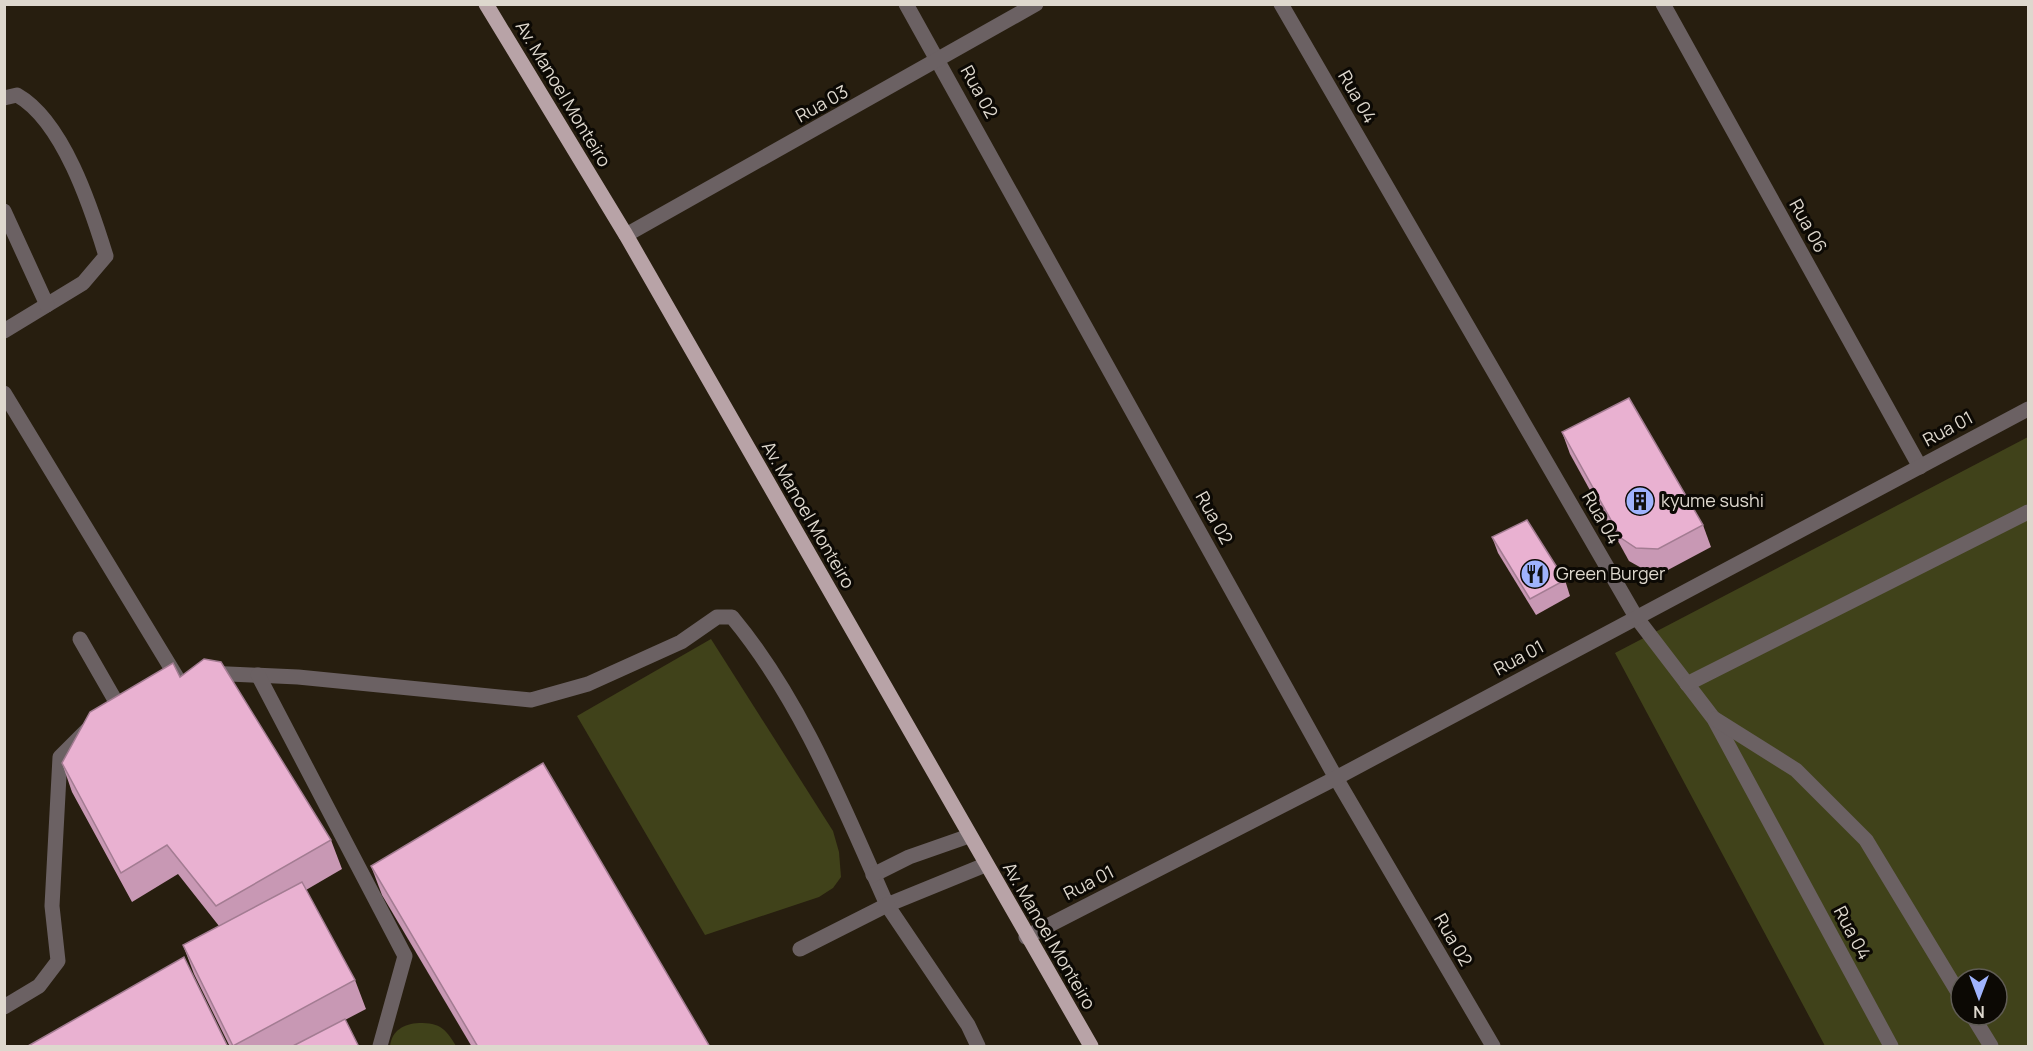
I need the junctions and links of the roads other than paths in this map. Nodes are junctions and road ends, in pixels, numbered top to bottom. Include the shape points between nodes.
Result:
1 (486, 4) edge
2 (906, 4) edge
3 (1036, 4) edge
4 (1281, 4) edge
5 (1663, 4) edge
6 (939, 61) junction
7 (4, 98) edge
8 (4, 211) edge
9 (626, 235) junction
10 (47, 305) junction
11 (4, 331) edge
12 (4, 393) edge
13 (2028, 409) edge
14 (1920, 467) junction
15 (2028, 512) edge
16 (1636, 617) junction
17 (80, 639) dead end
18 (258, 675) junction
19 (1687, 684) junction
20 (1714, 718) junction
21 (1336, 778) junction
22 (969, 836) junction
23 (985, 865) junction
24 (873, 875) junction
25 (887, 905) junction
26 (1026, 937) junction
27 (800, 949) dead end
28 (1949, 977) edge
29 (4, 1007) edge
30 (1979, 1027) edge
31 (380, 1047) edge
32 (978, 1047) edge
33 (1091, 1047) edge
34 (1493, 1047) edge
35 (1891, 1047) edge
36 (1991, 1047) edge

1 - 9 main road, Av. Manoel Monteiro
2 - 6 street, Rua 02
3 - 6 street, Rua 03
4 - 16 street, Rua 04
5 - 14 street, Rua 06
6 - 9 street, Rua 03
6 - 21 street, Rua 02
7 - 10 street via 17,95 32,104 52,126 93,214 105,256 83,283
8 - 10 street
9 - 22 main road, Av. Manoel Monteiro
10 - 11 street
12 - 18 street via 175,686 209,673
13 - 14 street, Rua 01
14 - 16 street, Rua 01
15 - 19 street
16 - 19 street, Rua 04
16 - 21 street, Rua 01
17 - 29 street via 124,705 98,718 60,757 52,906 58,961 39,986
18 - 24 street via 531,700 588,684 681,642 717,617 732,617 762,653 826,772
18 - 31 street via 405,956
19 - 20 street, Rua 04
20 - 28 street via 1796,770 1866,840
20 - 35 street, Rua 04
21 - 26 street, Rua 01
21 - 34 street, Rua 02
22 - 23 main road, Av. Manoel Monteiro
22 - 24 street via 909,856
23 - 25 street
23 - 26 main road, Av. Manoel Monteiro
24 - 25 street
25 - 27 street
25 - 32 street via 950,997
26 - 33 main road, Av. Manoel Monteiro
30 - 36 street

